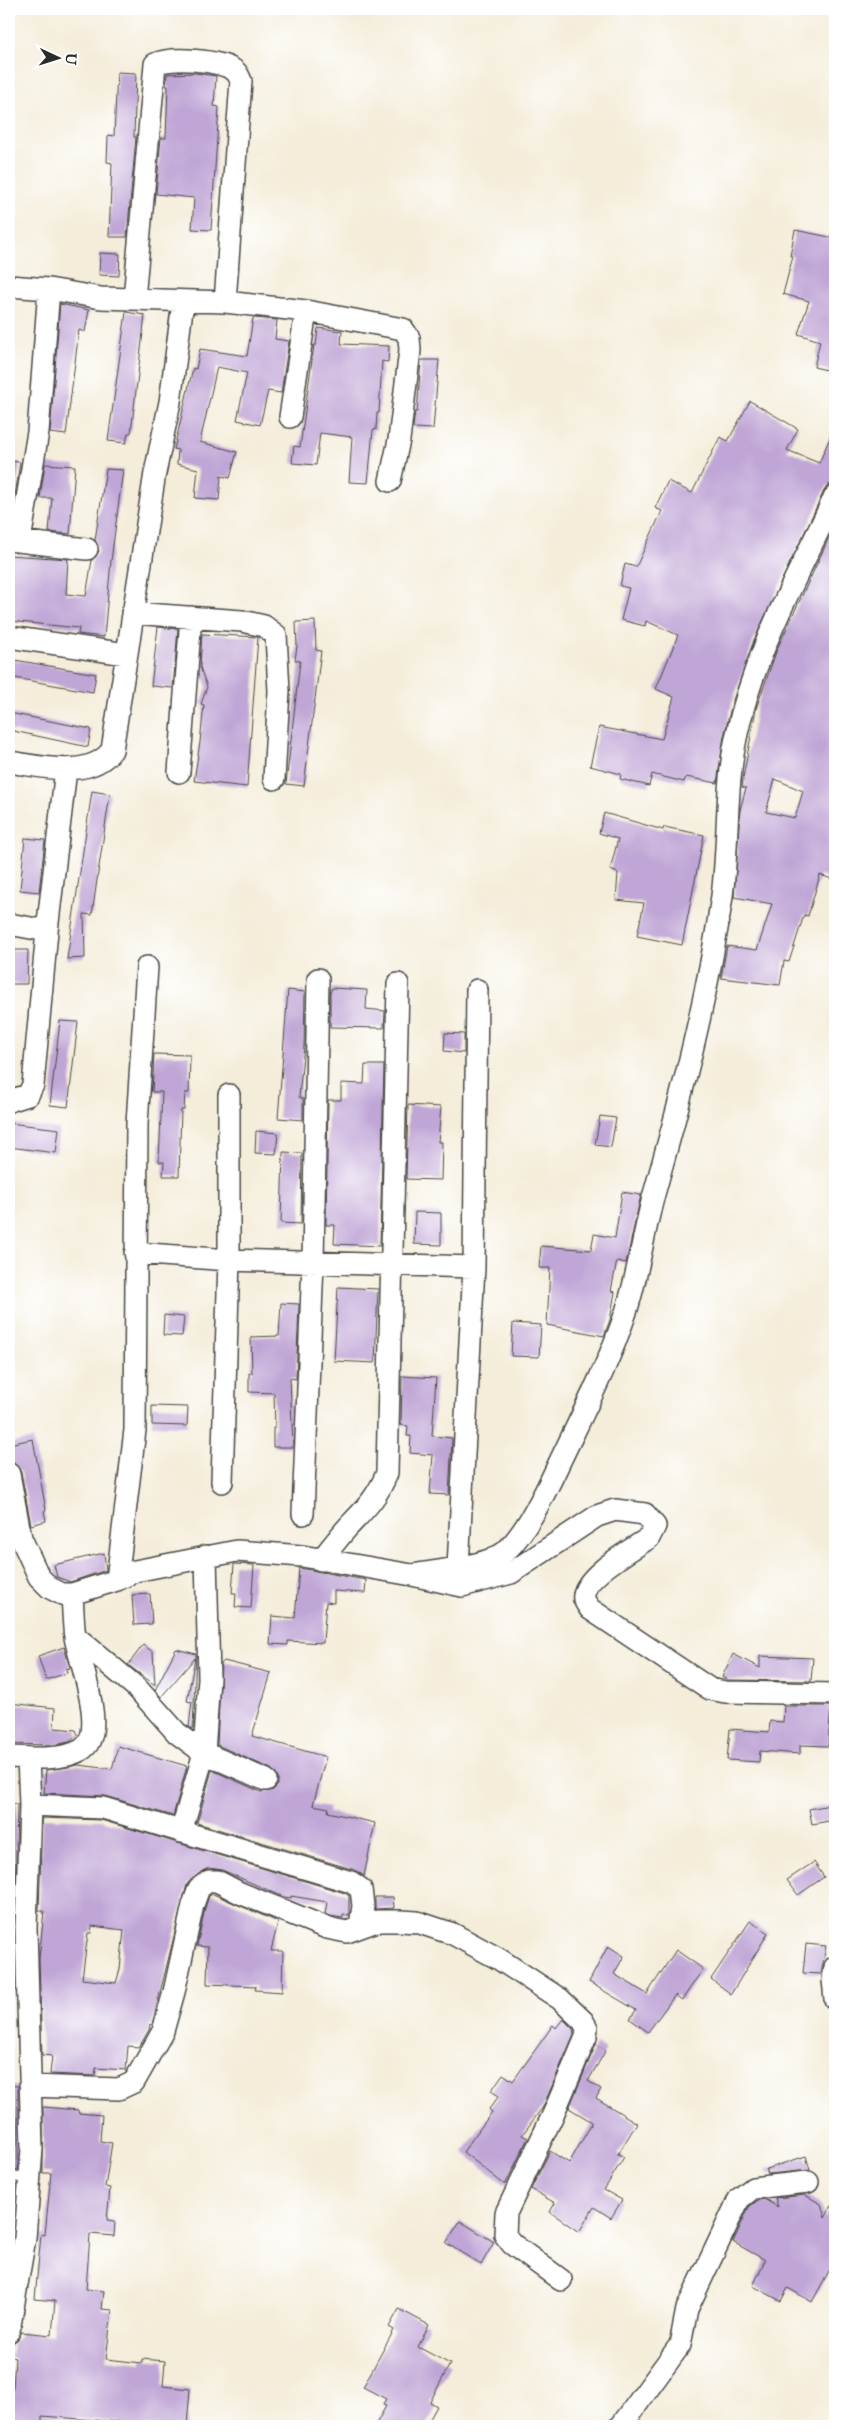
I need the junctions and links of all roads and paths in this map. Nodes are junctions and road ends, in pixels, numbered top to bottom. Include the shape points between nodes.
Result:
1 (9, 286) edge
2 (48, 289) junction
3 (134, 299) junction
4 (183, 302) junction
5 (225, 302) junction
6 (306, 311) junction
7 (290, 417) dead end
8 (390, 481) dead end
9 (835, 496) edge
10 (14, 540) edge
11 (87, 549) dead end
12 (132, 613) junction
13 (191, 617) junction
14 (9, 637) edge
15 (126, 654) junction
16 (9, 762) edge
17 (66, 769) junction
18 (179, 772) dead end
19 (274, 779) dead end
20 (9, 924) edge
21 (47, 931) junction
22 (147, 967) dead end
23 (318, 978) dead end
24 (398, 984) dead end
25 (478, 990) dead end
26 (229, 1095) dead end
27 (9, 1101) edge
28 (135, 1253) junction
29 (229, 1260) junction
30 (313, 1262) junction
31 (392, 1264) junction
32 (474, 1267) junction
33 (9, 1474) edge
34 (222, 1482) dead end
35 (303, 1514) dead end
36 (206, 1556) junction
37 (322, 1560) junction
38 (458, 1568) junction
39 (412, 1575) junction
40 (117, 1580) junction
41 (72, 1594) junction
42 (75, 1636) junction
43 (832, 1698) edge
44 (204, 1753) junction
45 (18, 1757) edge
46 (266, 1780) dead end
47 (30, 1806) junction
48 (181, 1832) junction
49 (360, 1926) junction
50 (18, 1927) edge
51 (835, 1968) edge
52 (835, 1999) edge
53 (31, 2086) junction
54 (9, 2176) edge
55 (31, 2178) junction
56 (808, 2182) dead end
57 (561, 2280) dead end
58 (9, 2331) edge
59 (621, 2426) edge

1 - 2 street
2 - 3 street via 101,298
2 - 10 street via 38,432
3 - 4 street
3 - 5 street via 155,64 176,58 221,65 235,71 241,81
4 - 5 street
4 - 12 street via 170,402
5 - 6 street
6 - 7 street
6 - 8 street via 403,328 409,338 408,380
9 - 38 street via 779,609 746,695 735,742 723,891 710,974 683,1091 648,1213 627,1309 608,1363 539,1503 507,1550 496,1558
10 - 11 street
12 - 13 street
12 - 15 street
13 - 18 street
13 - 19 street via 242,621 264,626 276,635 279,690
14 - 15 street
15 - 17 street via 112,750 106,759
16 - 17 street
17 - 21 street
20 - 21 street
21 - 27 street via 32,1085 28,1095
22 - 28 street via 137,1124
23 - 30 street
24 - 31 street
25 - 32 street
26 - 29 street
28 - 29 street
28 - 40 street via 135,1430
29 - 30 street
29 - 34 street
30 - 31 street
30 - 35 street
31 - 32 street
31 - 37 street via 387,1473 369,1506
32 - 38 street
33 - 41 street via 21,1538 39,1576 50,1588 62,1594
36 - 37 street via 237,1551
36 - 40 street via 135,1571
36 - 44 street via 209,1678
37 - 39 street
38 - 39 street
39 - 43 street via 462,1586 483,1583 512,1573 597,1516 615,1510 645,1514 655,1526 654,1532 650,1538 601,1570 585,1589 584,1599 590,1609 710,1689
40 - 41 street
41 - 42 street
42 - 44 street via 137,1688 177,1733
42 - 45 street via 93,1712 91,1736 83,1749 70,1754
44 - 46 street
44 - 48 street
45 - 47 street
47 - 48 street via 103,1808
47 - 50 street
48 - 49 street via 351,1882 361,1889 363,1896
49 - 53 street via 347,1932 327,1928 217,1880 203,1883 193,1905 163,2031 134,2082 119,2089
49 - 57 street via 377,1921 417,1922 453,1934 499,1959 560,1999 587,2028 552,2118 506,2213 505,2235 512,2244
50 - 53 street
51 - 52 street via 832,1980
53 - 55 street
54 - 55 lane
55 - 58 street via 25,2238
56 - 59 street via 753,2188 739,2199 687,2310 680,2345

